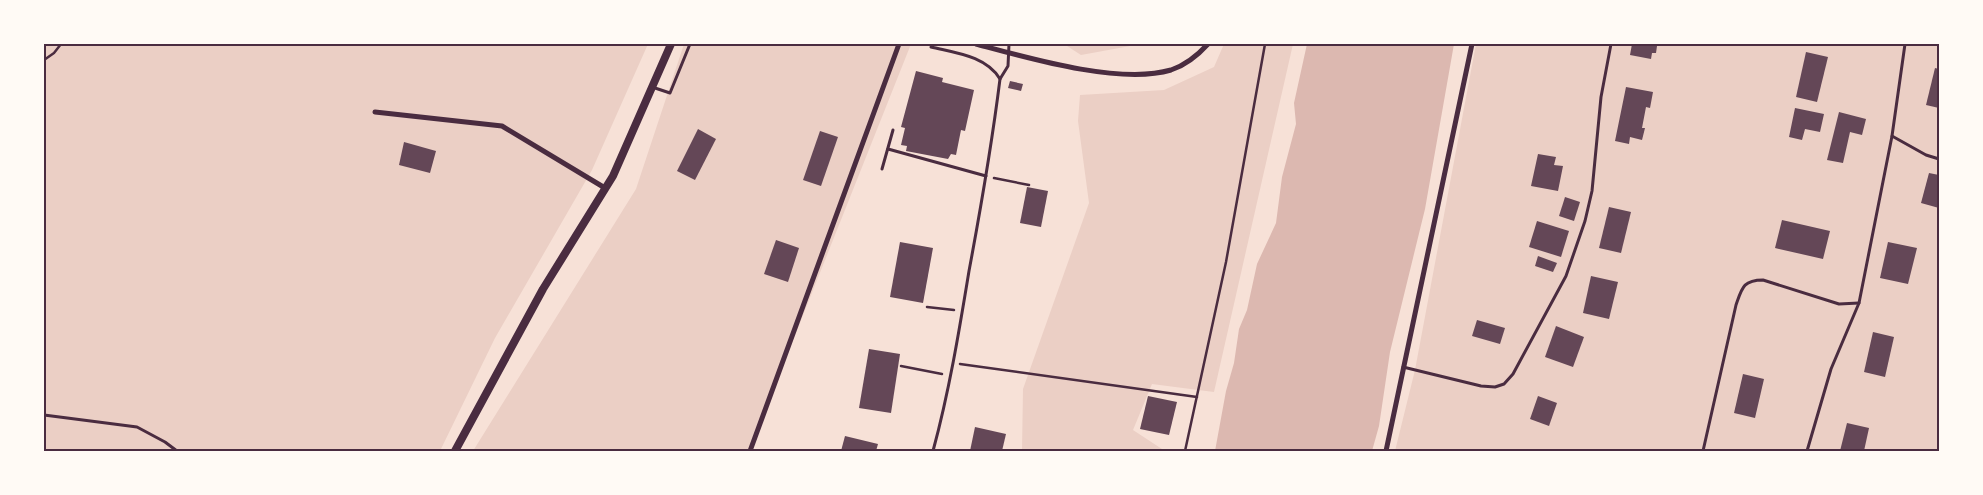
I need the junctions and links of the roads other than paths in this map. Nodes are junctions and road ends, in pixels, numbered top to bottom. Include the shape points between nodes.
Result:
1 (671, 44) edge
2 (690, 44) edge
3 (899, 44) edge
4 (976, 44) edge
5 (1009, 44) edge
6 (1208, 44) edge
7 (1472, 44) edge
8 (1612, 44) edge
9 (1906, 44) edge
10 (931, 47) dead end
11 (1008, 51) junction
12 (1000, 79) junction
13 (652, 87) junction
14 (374, 112) dead end
15 (893, 130) dead end
16 (1892, 136) junction
17 (888, 149) junction
18 (1939, 159) edge
19 (882, 169) dead end
20 (986, 176) junction
21 (605, 188) junction
22 (1859, 303) junction
23 (1403, 367) junction
24 (44, 415) edge
25 (177, 451) edge
26 (455, 451) edge
27 (750, 451) edge
28 (933, 451) edge
29 (1386, 451) edge
30 (1703, 451) edge
31 (1808, 451) edge

1 - 13 street
2 - 13 lane via 670,93
3 - 27 street
4 - 11 street
5 - 11 lane
6 - 11 street via 1197,55 1173,69 1124,74 1093,71
7 - 23 street
8 - 23 lane via 1601,97 1592,191 1585,221 1566,276 1513,374 1504,384 1495,387
9 - 16 lane
10 - 12 lane via 978,59 991,67
11 - 12 lane via 1008,66
12 - 20 lane
13 - 21 street
14 - 21 street via 502,126
15 - 17 lane
16 - 18 lane
16 - 22 lane
17 - 19 lane
17 - 20 lane
20 - 28 lane via 946,406
21 - 26 street via 543,289
22 - 30 lane via 1839,304 1763,280 1751,280 1742,287
22 - 31 lane via 1831,370
23 - 29 street
24 - 25 lane via 137,427

